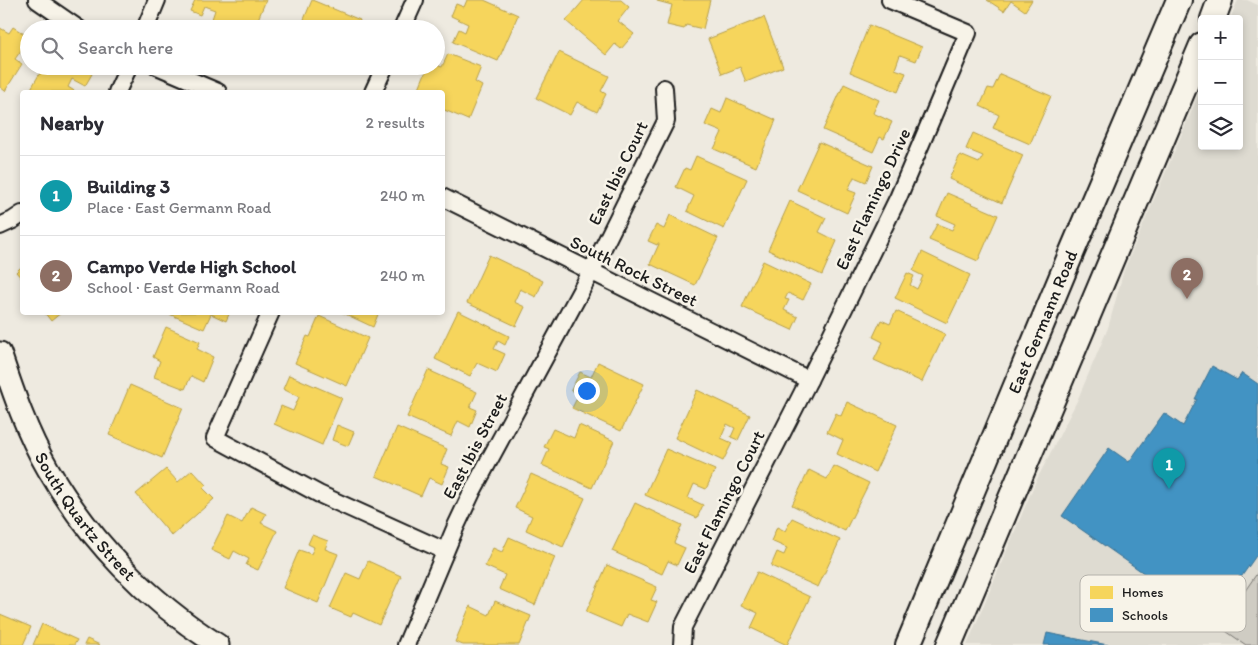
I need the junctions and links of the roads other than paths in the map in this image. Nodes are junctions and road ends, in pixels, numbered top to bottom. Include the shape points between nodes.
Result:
1 (37, 0) edge
2 (157, 0) edge
3 (415, 0) edge
4 (890, 0) edge
5 (1179, 0) edge
6 (1220, 0) edge
7 (1214, 15) edge
8 (66, 20) edge
9 (149, 20) edge
10 (406, 20) edge
11 (1198, 54) edge
12 (125, 75) edge
13 (178, 75) edge
14 (381, 75) edge
15 (664, 88) dead end
16 (118, 90) edge
17 (213, 90) edge
18 (374, 90) edge
19 (445, 199) edge
20 (20, 216) edge
21 (0, 226) edge
22 (591, 272) junction
23 (270, 315) edge
24 (0, 353) edge
25 (809, 380) junction
26 (445, 551) junction
27 (218, 645) edge
28 (406, 645) edge
29 (682, 645) edge
30 (908, 645) edge
31 (949, 645) edge

1 - 8 street
2 - 9 street
3 - 10 street
4 - 25 street, East Flamingo Drive via 968,33 898,198
5 - 30 main road, East Germann Road
6 - 7 main road
11 - 31 main road
12 - 16 street
13 - 17 street
14 - 18 street
15 - 22 street, East Ibis Court via 666,121
19 - 22 street, South Rock Street
20 - 21 street
22 - 25 street, South Rock Street
22 - 26 street, East Ibis Street via 472,492
23 - 26 street via 215,438 319,494
24 - 27 street, South Quartz Street via 31,434 47,467 76,512 123,568 171,611
25 - 29 street, East Flamingo Court via 683,627
26 - 28 street, East Ibis Street

